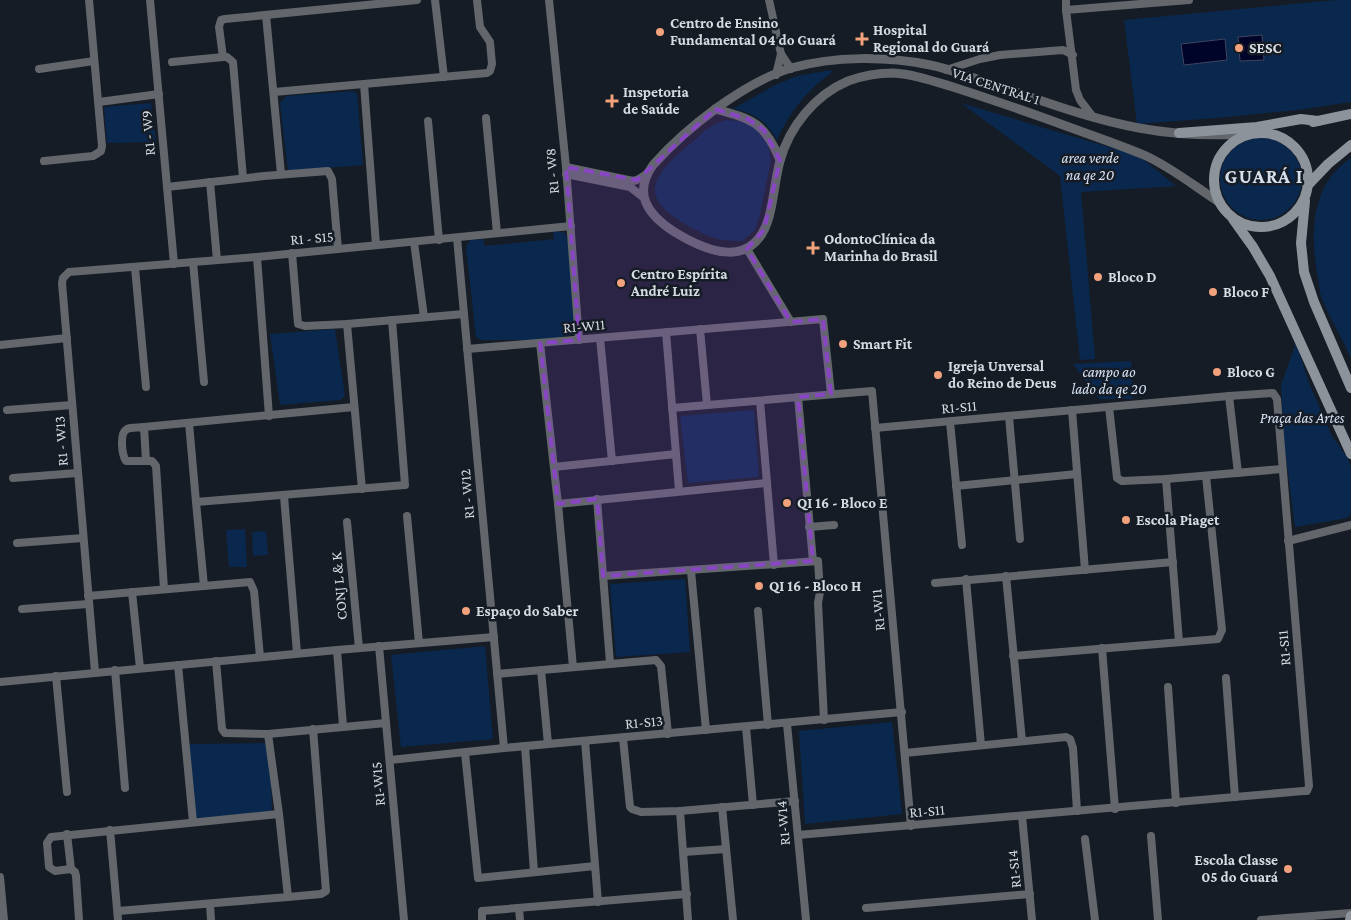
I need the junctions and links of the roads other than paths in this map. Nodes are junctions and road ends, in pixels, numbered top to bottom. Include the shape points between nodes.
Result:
1 (89, 0) edge
2 (150, 0) edge
3 (417, 0) edge
4 (435, 0) edge
5 (478, 0) edge
6 (549, 0) edge
7 (769, 0) edge
8 (1066, 0) edge
9 (1189, 0) edge
10 (346, 4) edge
11 (1066, 10) junction
12 (266, 15) junction
13 (1071, 40) junction
14 (1062, 50) junction
15 (781, 54) junction
16 (1073, 55) junction
17 (223, 57) junction
18 (94, 61) junction
19 (172, 62) dead end
20 (39, 69) dead end
21 (791, 69) junction
22 (946, 70) junction
23 (776, 75) junction
24 (444, 77) junction
25 (364, 84) junction
26 (274, 92) junction
27 (159, 94) junction
28 (99, 102) junction
29 (715, 109) junction
30 (1351, 114) edge
31 (1093, 117) junction
32 (486, 118) dead end
33 (428, 121) dead end
34 (1318, 121) junction
35 (1261, 132) junction
36 (1179, 134) junction
37 (1248, 134) junction
38 (1351, 145) edge
39 (780, 160) junction
40 (44, 161) dead end
41 (566, 170) junction
42 (648, 172) junction
43 (281, 174) junction
44 (243, 178) junction
45 (210, 182) junction
46 (1308, 185) junction
47 (167, 187) junction
48 (643, 196) junction
49 (1305, 198) junction
50 (1219, 202) junction
51 (1230, 216) junction
52 (571, 226) junction
53 (497, 233) junction
54 (458, 238) junction
55 (439, 240) junction
56 (414, 242) junction
57 (376, 245) junction
58 (338, 249) junction
59 (747, 249) junction
60 (292, 253) junction
61 (257, 257) junction
62 (217, 260) junction
63 (193, 262) junction
64 (174, 264) junction
65 (134, 268) junction
66 (62, 283) joint
67 (464, 314) junction
68 (424, 318) junction
69 (392, 320) junction
70 (792, 322) junction
71 (347, 324) junction
72 (700, 329) junction
73 (666, 332) junction
74 (67, 338) junction
75 (600, 338) junction
76 (579, 340) junction
77 (540, 343) junction
78 (0, 345) edge
79 (467, 349) junction
80 (204, 382) dead end
81 (146, 387) dead end
82 (1351, 388) edge
83 (831, 394) junction
84 (1229, 396) junction
85 (798, 397) junction
86 (760, 401) junction
87 (72, 405) junction
88 (707, 405) junction
89 (354, 407) junction
90 (1109, 407) junction
91 (672, 408) junction
92 (6, 410) dead end
93 (1072, 410) junction
94 (269, 416) junction
95 (1009, 417) junction
96 (950, 422) junction
97 (189, 423) junction
98 (144, 427) junction
99 (875, 428) junction
100 (676, 454) junction
101 (1351, 454) edge
102 (612, 460) junction
103 (146, 461) junction
104 (554, 467) junction
105 (1282, 469) junction
106 (77, 473) junction
107 (1238, 473) junction
108 (1077, 474) junction
109 (1206, 476) junction
110 (13, 478) dead end
111 (1166, 479) junction
112 (1015, 480) junction
113 (768, 483) junction
114 (956, 486) junction
115 (362, 488) junction
116 (679, 491) junction
117 (284, 496) junction
118 (596, 499) junction
119 (196, 502) junction
120 (558, 504) junction
121 (407, 516) dead end
122 (347, 522) dead end
123 (834, 525) dead end
124 (1351, 525) edge
125 (809, 527) junction
126 (83, 538) junction
127 (1020, 539) dead end
128 (1288, 541) junction
129 (17, 543) dead end
130 (962, 545) dead end
131 (813, 561) junction
132 (1173, 562) junction
133 (774, 565) junction
134 (1085, 570) junction
135 (691, 571) junction
136 (603, 576) junction
137 (1006, 576) junction
138 (966, 579) junction
139 (935, 582) dead end
140 (204, 586) junction
141 (164, 589) junction
142 (132, 592) junction
143 (88, 600) junction
144 (22, 609) dead end
145 (758, 611) dead end
146 (494, 637) junction
147 (1179, 642) junction
148 (419, 643) junction
149 (379, 646) junction
150 (359, 648) junction
151 (1102, 648) junction
152 (337, 650) junction
153 (297, 654) junction
154 (1013, 656) junction
155 (260, 657) junction
156 (216, 661) junction
157 (610, 663) junction
158 (178, 665) junction
159 (573, 667) junction
160 (140, 668) junction
161 (115, 670) junction
162 (540, 670) junction
163 (94, 672) junction
164 (497, 674) junction
165 (56, 676) junction
166 (1226, 678) dead end
167 (0, 682) edge
168 (1168, 687) dead end
169 (902, 712) junction
170 (824, 720) junction
171 (386, 723) junction
172 (787, 724) junction
173 (768, 725) junction
174 (343, 726) junction
175 (746, 727) junction
176 (313, 729) junction
177 (706, 730) junction
178 (268, 734) junction
179 (668, 734) junction
180 (624, 738) junction
181 (585, 741) junction
182 (1022, 741) junction
183 (548, 744) junction
184 (981, 744) junction
185 (525, 746) junction
186 (504, 748) junction
187 (465, 753) junction
188 (905, 753) junction
189 (390, 760) junction
190 (125, 788) dead end
191 (67, 792) dead end
192 (1235, 797) junction
193 (795, 801) junction
194 (1176, 804) junction
195 (753, 806) junction
196 (722, 808) junction
197 (1115, 809) junction
198 (680, 811) junction
199 (1077, 811) junction
200 (279, 814) junction
201 (1022, 816) junction
202 (194, 822) junction
203 (911, 826) junction
204 (110, 830) junction
205 (67, 834) junction
206 (798, 835) junction
207 (1151, 836) dead end
208 (1085, 839) dead end
209 (726, 849) junction
210 (684, 852) junction
211 (595, 866) junction
212 (71, 869) junction
213 (534, 872) junction
214 (0, 877) edge
215 (686, 894) junction
216 (1030, 894) junction
217 (288, 897) junction
218 (598, 902) junction
219 (210, 904) junction
220 (519, 908) junction
221 (866, 908) dead end
222 (118, 911) junction
223 (1351, 915) edge
224 (4, 920) edge
225 (79, 920) edge
226 (118, 920) edge
227 (211, 920) edge
228 (404, 920) edge
229 (482, 920) edge
230 (520, 920) edge
231 (688, 920) edge
232 (733, 920) edge
233 (806, 920) edge
234 (1032, 920) edge
235 (1095, 920) edge
236 (1158, 920) edge
237 (1261, 920) edge
238 (1350, 920) edge

1 - 18 street
2 - 27 street, R1 - W9
3 - 10 street
4 - 24 street
5 - 24 street via 480,27 490,42 492,69 487,73
6 - 41 street, R1 - W8
7 - 15 street
8 - 11 street
9 - 11 street
10 - 12 street
11 - 13 street
12 - 17 street via 221,20
12 - 26 street
13 - 14 street
13 - 16 street
14 - 16 street
14 - 22 street via 993,56
15 - 21 street
15 - 23 street
16 - 31 street via 1076,90
17 - 19 street
17 - 44 street via 234,65
18 - 20 street
18 - 28 street
21 - 22 street, VIA CENTRAL 1 via 829,61 869,59 900,60
21 - 23 street, VIA CENTRAL 1
22 - 31 street, VIA CENTRAL 1
23 - 29 street, VIA CENTRAL 1
24 - 25 street
25 - 26 street
25 - 57 street
26 - 43 street
27 - 28 street
27 - 47 street, R1 - W9
28 - 40 street via 100,151 93,156
29 - 39 street via 757,124 770,137
29 - 42 street, VIA CENTRAL 1
30 - 34 main road
31 - 36 street, VIA CENTRAL 1
32 - 53 street
33 - 55 street
34 - 35 main road
34 - 36 main road via 1301,119 1257,127
35 - 37 main road
35 - 46 main road via 1277,135 1291,143 1301,155
36 - 37 street, VIA CENTRAL 1
37 - 50 main road via 1233,141 1221,153 1214,169 1214,186
38 - 46 main road
39 - 50 street, VIA CENTRAL 1 via 805,114 830,91 862,77 894,74 927,79 1000,102 1144,155
39 - 59 street, VIA CENTRAL 1 via 764,230
41 - 42 street via 633,181
41 - 48 street via 630,187
41 - 52 street, R1 - W8
42 - 48 street
43 - 44 street
43 - 58 street via 323,171 331,174
44 - 45 street
45 - 47 street
45 - 62 street
46 - 49 main road
47 - 64 street, R1 - W9
48 - 59 street via 655,218 675,232 715,250 733,253
49 - 51 main road via 1286,220 1272,226 1258,227
49 - 82 main road via 1301,243 1304,272
50 - 51 main road
51 - 101 main road via 1270,276
52 - 53 street, R1 - S15
52 - 76 street, R1 - W8
53 - 54 street, R1 - S15
54 - 55 street, R1 - S15
54 - 67 street, R1 - W12
55 - 56 street, R1 - S15
56 - 57 street, R1 - S15
56 - 68 street
57 - 58 street, R1 - S15
58 - 60 street, R1 - S15
59 - 70 street
60 - 61 street, R1 - S15
60 - 71 street via 298,324
61 - 62 street, R1 - S15
61 - 94 street
62 - 63 street, R1 - S15
63 - 64 street, R1 - S15
63 - 80 street
64 - 65 street, R1 - S15
65 - 66 street, R1 - S15 via 69,272
65 - 81 street
66 - 74 street, R1 - W13
67 - 68 street
67 - 79 street, R1 - W12
68 - 69 street
69 - 71 street
69 - 115 street via 405,484
70 - 72 street, R1-W11
70 - 83 street, R1-W11 via 824,319
71 - 89 street
72 - 73 street, R1-W11
72 - 88 street
73 - 75 street, R1-W11
73 - 91 street
74 - 78 street
74 - 87 street, R1 - W13
75 - 76 street, R1-W11
75 - 102 street
76 - 77 street, R1-W11
77 - 79 street, R1-W11
77 - 104 street
79 - 146 street, R1 - W12
83 - 85 street
83 - 99 street, R1-W11 via 872,391
84 - 90 street, R1-S11
84 - 105 street, R1-S11 via 1270,392 1275,396
84 - 107 street
85 - 86 street
85 - 125 street
86 - 88 street
86 - 113 street
87 - 92 street
87 - 106 street, R1 - W13
88 - 91 street
89 - 94 street
89 - 115 street
90 - 93 street, R1-S11
90 - 111 street via 1117,478 1124,481
91 - 100 street
93 - 95 street, R1-S11
93 - 108 street
94 - 97 street
95 - 96 street, R1-S11
95 - 112 street
96 - 99 street, R1-S11
96 - 114 street
97 - 98 street
97 - 119 street
98 - 103 street
98 - 103 street via 123,432 123,456 128,462
99 - 169 street, R1-W11
100 - 102 street
100 - 116 street
102 - 104 street
103 - 141 street via 152,461 156,466
104 - 120 street
105 - 107 street
105 - 128 street, R1-S11
106 - 110 street
106 - 126 street, R1 - W13
107 - 109 street
108 - 112 street
108 - 134 street
109 - 111 street
109 - 147 street via 1222,634 1218,639
111 - 132 street
112 - 114 street
112 - 127 street
113 - 116 street
113 - 133 street
114 - 130 street
115 - 117 street
116 - 118 street
117 - 119 street
117 - 153 street
118 - 120 street
118 - 136 street
119 - 140 street
120 - 159 street
121 - 148 street
122 - 150 street, CONJ L & K
123 - 125 street
124 - 128 street
125 - 131 street
126 - 129 street
126 - 143 street, R1 - W13
128 - 192 street, R1-S11 via 1309,786 1303,792
131 - 133 street
131 - 170 street via 818,561
132 - 134 street
132 - 147 street
133 - 135 street
134 - 137 street
135 - 136 street
135 - 177 street
136 - 157 street
137 - 138 street
137 - 154 street
138 - 139 street
138 - 184 street
140 - 141 street
140 - 155 street via 252,584
141 - 142 street
142 - 143 street
142 - 160 street
143 - 144 street
143 - 163 street, R1 - W13
145 - 173 street
146 - 148 street
146 - 164 street, R1 - W12
147 - 151 street
148 - 149 street
149 - 150 street
149 - 171 street, R1-W15
150 - 152 street
151 - 154 street
151 - 197 street
152 - 153 street
152 - 174 street
153 - 155 street
154 - 182 street
155 - 156 street
156 - 158 street
156 - 178 street via 223,732
157 - 159 street
157 - 179 street via 653,660 660,663
158 - 160 street
158 - 202 street
159 - 162 street
160 - 161 street
161 - 163 street
161 - 190 street
162 - 164 street
162 - 183 street
163 - 165 street
164 - 186 street, R1 - W12
165 - 167 street
165 - 191 street
166 - 192 street
168 - 194 street
169 - 170 street, R1-S13
169 - 188 street, R1-W11
170 - 172 street, R1-S13
171 - 174 street
171 - 189 street, R1-W15
172 - 173 street, R1-S13
172 - 193 street, R1-W14
173 - 175 street, R1-S13
174 - 176 street
175 - 177 street, R1-S13
175 - 195 street
176 - 178 street
176 - 217 street via 326,891
177 - 179 street, R1-S13
178 - 200 street
179 - 180 street, R1-S13
180 - 181 street, R1-S13
180 - 198 street via 630,807 641,812
181 - 183 street, R1-S13
181 - 211 street
182 - 184 street
182 - 199 street via 1070,739
183 - 185 street, R1-S13
184 - 188 street
185 - 186 street, R1-S13
185 - 213 street
186 - 187 street, R1-S13
187 - 189 street, R1-S13
187 - 213 street via 478,878
188 - 203 street, R1-W11
189 - 228 street, R1-W15
192 - 194 street, R1-S11
193 - 195 street
193 - 206 street, R1-W14
194 - 197 street, R1-S11
195 - 196 street
196 - 198 street
196 - 209 street
197 - 199 street, R1-S11
198 - 210 street
199 - 201 street, R1-S11
200 - 202 street
200 - 217 street
201 - 203 street, R1-S11
201 - 216 street, R1-S14
202 - 204 street
203 - 206 street, R1-S11
204 - 205 street
204 - 222 street
205 - 212 street
205 - 212 street via 51,837 46,843 49,867
206 - 233 street, R1-W14
207 - 236 street
208 - 235 street
209 - 210 street
209 - 232 street
210 - 215 street
211 - 213 street
211 - 218 street
212 - 225 street via 76,876
214 - 224 street
215 - 218 street
215 - 231 street
216 - 221 street
216 - 234 street, R1-S14
217 - 219 street
218 - 220 street
219 - 222 street
219 - 227 street
220 - 229 street via 482,911
220 - 230 street
222 - 226 street
223 - 237 street
223 - 238 main road

